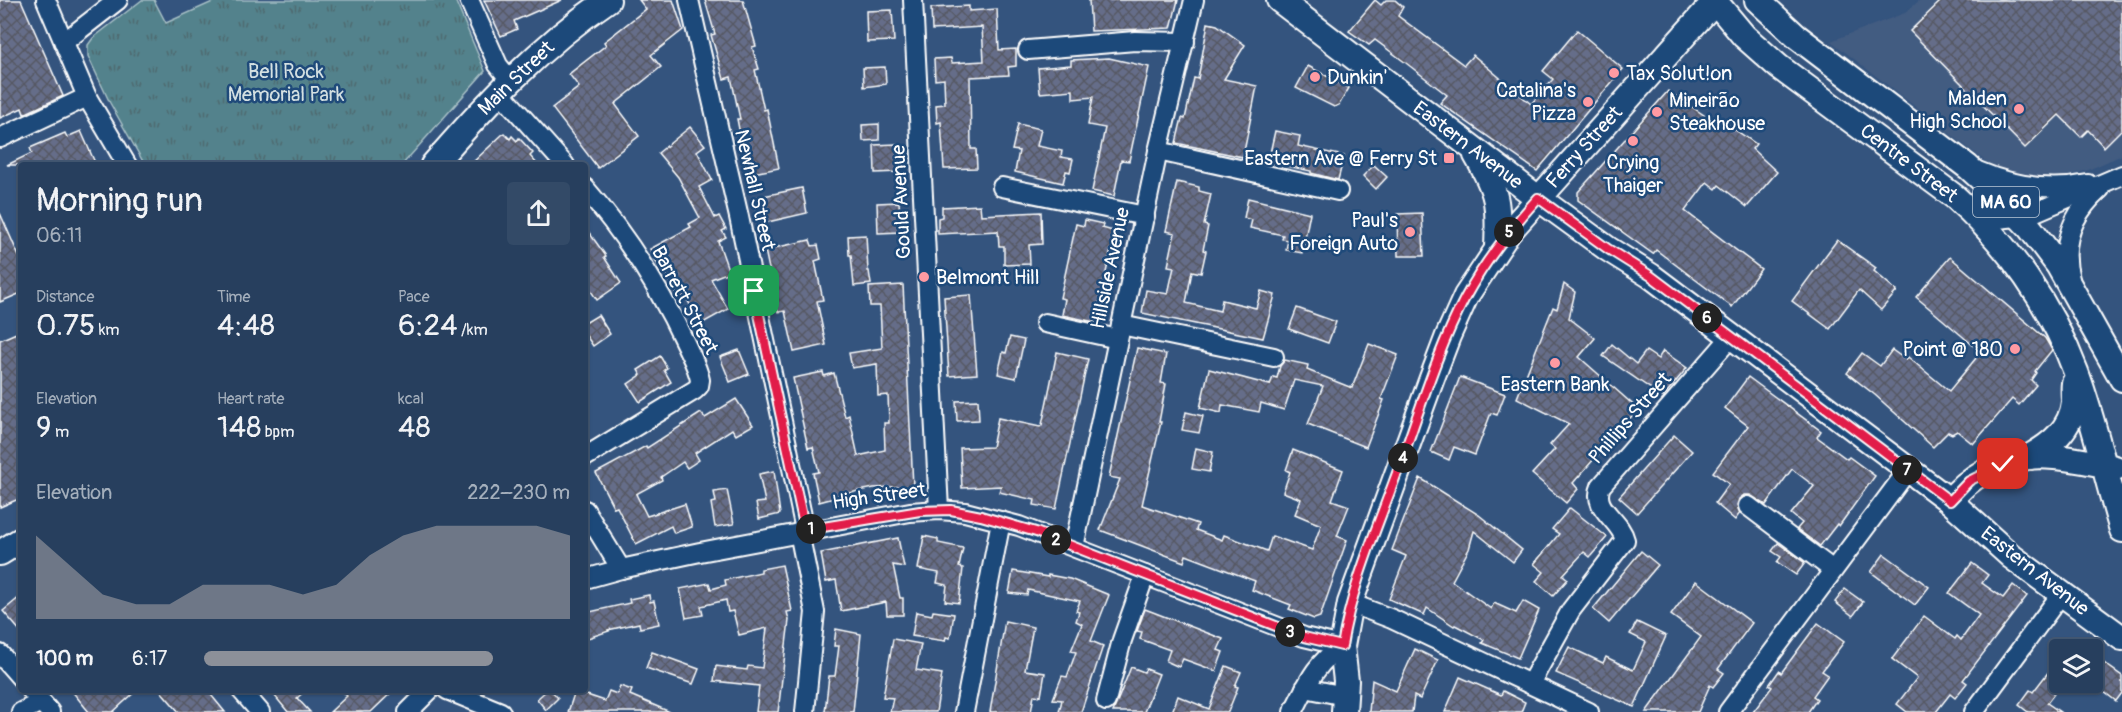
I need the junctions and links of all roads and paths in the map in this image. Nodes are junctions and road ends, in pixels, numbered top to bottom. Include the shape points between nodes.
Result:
1 (46, 0) edge
2 (118, 0) edge
3 (469, 0) edge
4 (608, 0) edge
5 (689, 0) edge
6 (914, 0) edge
7 (1194, 0) edge
8 (1279, 0) edge
9 (1715, 0) edge
10 (1757, 0) edge
11 (585, 7) edge
12 (64, 42) junction
13 (1185, 42) junction
14 (1028, 50) dead end
15 (505, 86) junction
16 (87, 97) junction
17 (0, 138) edge
18 (1472, 148) junction
19 (1158, 152) junction
20 (125, 162) edge
21 (436, 162) edge
22 (563, 162) edge
23 (1968, 167) junction
24 (2122, 175) edge
25 (1002, 187) dead end
26 (1338, 191) dead end
27 (588, 192) edge
28 (1538, 198) junction
29 (1969, 209) junction
30 (1145, 216) junction
31 (2020, 218) junction
32 (1497, 247) junction
33 (2078, 297) junction
34 (1045, 323) dead end
35 (1119, 332) junction
36 (1731, 337) junction
37 (1274, 357) dead end
38 (2076, 371) junction
39 (2122, 379) edge
40 (588, 455) edge
41 (2029, 457) junction
42 (2113, 468) edge
43 (1908, 470) junction
44 (1950, 501) junction
45 (1748, 506) dead end
46 (939, 510) junction
47 (588, 515) edge
48 (1001, 521) junction
49 (2122, 530) edge
50 (802, 531) junction
51 (18, 542) edge
52 (1074, 547) junction
53 (0, 553) edge
54 (621, 569) junction
55 (1833, 570) junction
56 (1145, 575) junction
57 (588, 578) edge
58 (2062, 593) junction
59 (1350, 603) junction
60 (2122, 638) edge
61 (1342, 646) junction
62 (0, 654) edge
63 (18, 675) edge
64 (1530, 684) junction
65 (1305, 688) junction
66 (244, 693) edge
67 (427, 693) edge
68 (454, 693) edge
69 (1106, 700) dead end
70 (41, 701) edge
71 (1345, 704) edge
72 (21, 712) edge
73 (260, 712) edge
74 (408, 712) edge
75 (501, 712) edge
76 (805, 712) edge
77 (964, 712) edge
78 (1293, 712) edge
79 (1589, 712) edge
80 (1728, 712) edge
81 (1974, 712) edge

1 - 12 street
2 - 12 street
3 - 15 street
4 - 11 main road, Main Street
5 - 50 street, Newhall Street
6 - 46 street, Gould Avenue
7 - 13 street, Hillside Avenue
8 - 18 main road, Eastern Avenue
9 - 28 main road, Ferry Street
9 - 29 main road, Centre Street / MA 60 via 1744,36 1779,67
10 - 23 main road, Centre Street / MA 60 via 1839,71
11 - 15 main road, Main Street
12 - 16 street
13 - 14 street via 1134,41
13 - 19 street, Hillside Avenue
15 - 21 main road, Main Street
15 - 22 street
16 - 17 street
16 - 20 street
18 - 28 main road, Eastern Avenue
18 - 32 main road via 1496,196
19 - 26 street
19 - 30 street, Hillside Avenue
23 - 24 street via 2002,181 2040,188 2082,185
23 - 31 main road, Centre Street / MA 60
24 - 31 street
24 - 33 street via 2087,202 2069,234 2066,258
25 - 30 street
27 - 40 street, Barrett Street via 654,284 700,380 697,389
28 - 32 main road, Ferry Street
28 - 36 main road, Eastern Avenue
29 - 31 street via 1989,218
29 - 38 main road, Centre Street / MA 60 via 2020,268
30 - 35 street, Hillside Avenue
31 - 33 main road, Centre Street / MA 60 via 2049,251
32 - 59 main road, Ferry Street via 1466,296 1448,336
33 - 39 main road, Centre Street / MA 60
34 - 35 street
35 - 37 street
35 - 52 street, Hillside Avenue
36 - 43 main road, Eastern Avenue
36 - 64 street, Phillips Street via 1601,486 1599,502 1625,540 1571,610
38 - 41 main road via 2068,425 2050,444
38 - 42 main road, Centre Street / MA 60
41 - 42 main road via 2054,457
41 - 44 main road via 1998,466 1969,481
42 - 49 main road, Centre Street / MA 60
43 - 44 main road, Eastern Avenue
43 - 55 street
44 - 58 main road, Eastern Avenue via 1995,543
45 - 55 street
46 - 48 street, High Street
46 - 50 street, High Street
47 - 54 street
48 - 52 street, High Street
48 - 77 street
50 - 54 street, High Street
50 - 76 street, Newhall Street via 815,612
51 - 53 main road
52 - 56 street, High Street
54 - 57 street, High Street
55 - 80 street
56 - 61 street, High Street via 1304,637
56 - 69 street
58 - 60 main road, Eastern Avenue
58 - 81 street
59 - 61 main road, Ferry Street
59 - 64 street
61 - 65 street via 1325,657
61 - 71 main road, Ferry Street
62 - 63 street
64 - 79 street
65 - 71 street
65 - 78 street
66 - 73 street
67 - 74 street
68 - 75 street
70 - 72 street

